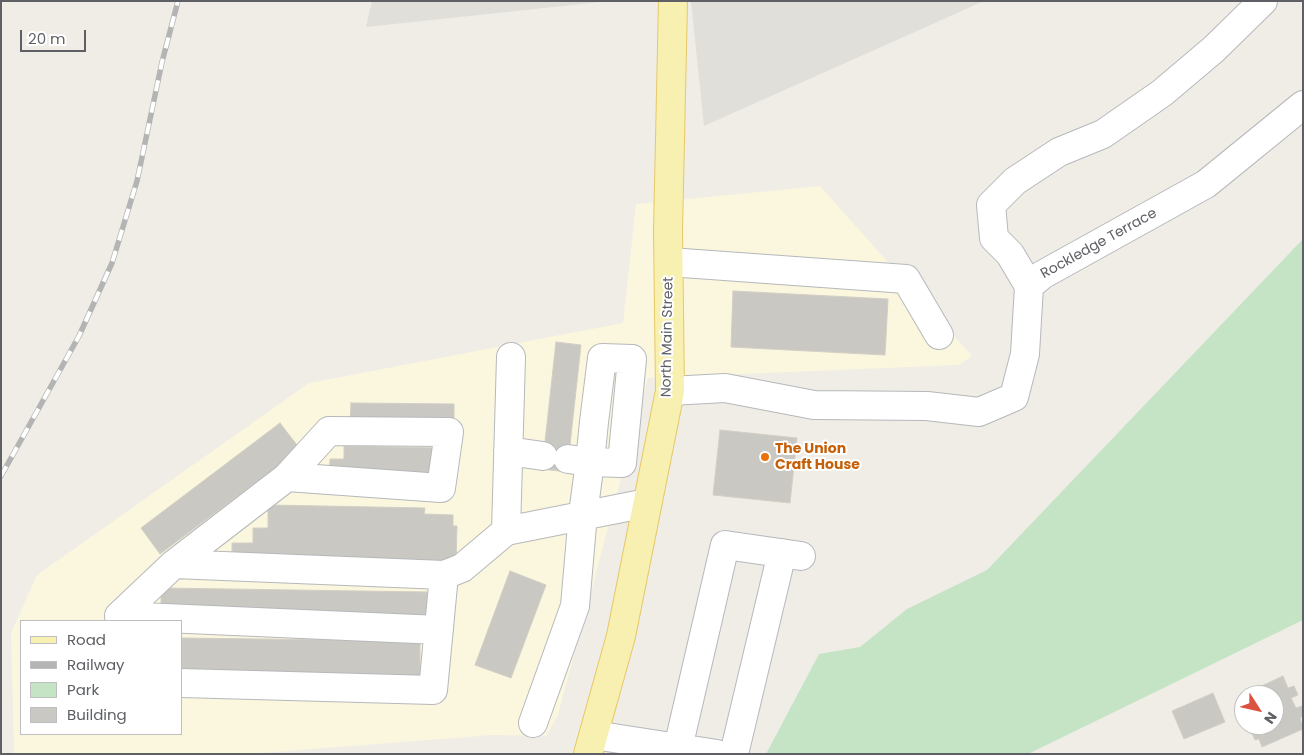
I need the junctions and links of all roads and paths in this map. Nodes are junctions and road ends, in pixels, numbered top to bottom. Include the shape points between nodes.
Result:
1 (673, 1) edge
2 (1263, 1) edge
3 (1303, 105) edge
4 (669, 262) junction
5 (1029, 286) junction
6 (939, 335) dead end
7 (511, 358) dead end
8 (670, 391) junction
9 (594, 422) junction
10 (626, 426) junction
11 (508, 451) junction
12 (567, 459) junction
13 (287, 477) junction
14 (647, 503) junction
15 (583, 514) junction
16 (506, 531) junction
17 (174, 564) junction
18 (444, 575) junction
19 (110, 619) edge
20 (140, 620) edge
21 (182, 621) edge
22 (439, 630) junction
23 (182, 683) edge
24 (534, 723) dead end
25 (591, 744) edge
26 (678, 748) junction
27 (717, 754) edge
28 (734, 754) edge

1 - 4 main road, North Main Street
2 - 5 lane, Rockledge Terrace via 1214,50 1162,93 1103,134 1059,152 1015,181 991,205 994,238 1010,254
3 - 5 lane, Rockledge Terrace via 1206,184 1042,275
4 - 6 lane via 906,279
4 - 8 main road, North Main Street
5 - 8 lane via 1025,354 1014,397 979,412 927,406 814,405 725,388
7 - 11 lane
8 - 14 main road, North Main Street
9 - 10 lane
9 - 10 lane via 602,358 632,359
9 - 12 lane
10 - 12 lane via 622,463
11 - 12 lane
11 - 16 lane
12 - 15 lane
13 - 13 lane via 329,431 449,432 441,488
13 - 17 lane
14 - 15 lane
14 - 25 main road, North Main Street via 621,636
15 - 16 lane
15 - 24 lane via 575,606
16 - 18 lane via 462,568
17 - 18 lane
17 - 19 lane
18 - 22 lane
19 - 20 lane
21 - 22 lane
22 - 23 lane via 433,690
25 - 26 lane
26 - 27 lane
26 - 28 lane via 725,545 792,554

